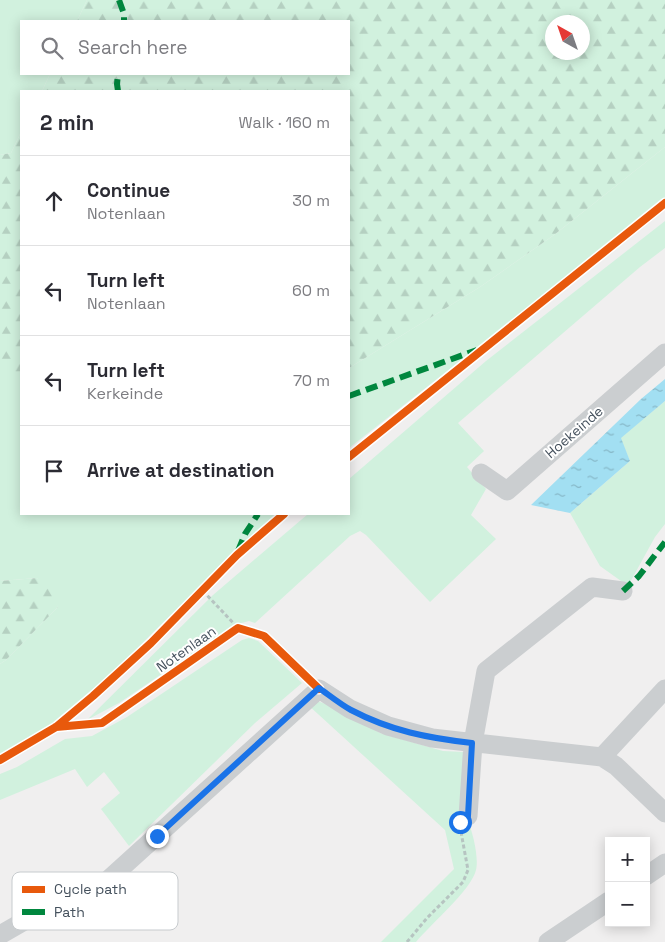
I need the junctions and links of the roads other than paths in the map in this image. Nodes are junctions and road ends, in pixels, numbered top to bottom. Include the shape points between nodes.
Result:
1 (665, 353) edge
2 (481, 473) dead end
3 (623, 591) dead end
4 (665, 689) edge
5 (472, 743) junction
6 (602, 757) junction
7 (665, 813) edge
8 (468, 816) road end
9 (665, 863) edge
10 (117, 872) edge
11 (650, 873) edge
12 (605, 904) edge
13 (12, 928) edge
14 (0, 935) edge
15 (548, 942) edge

1 - 2 street, Hoekeinde via 507,491
3 - 5 street via 592,587 486,671
4 - 6 street
5 - 6 street
5 - 8 street
5 - 10 street via 432,738 388,726 350,709 319,688
6 - 7 street via 616,766
9 - 11 street
12 - 15 street
13 - 14 street

